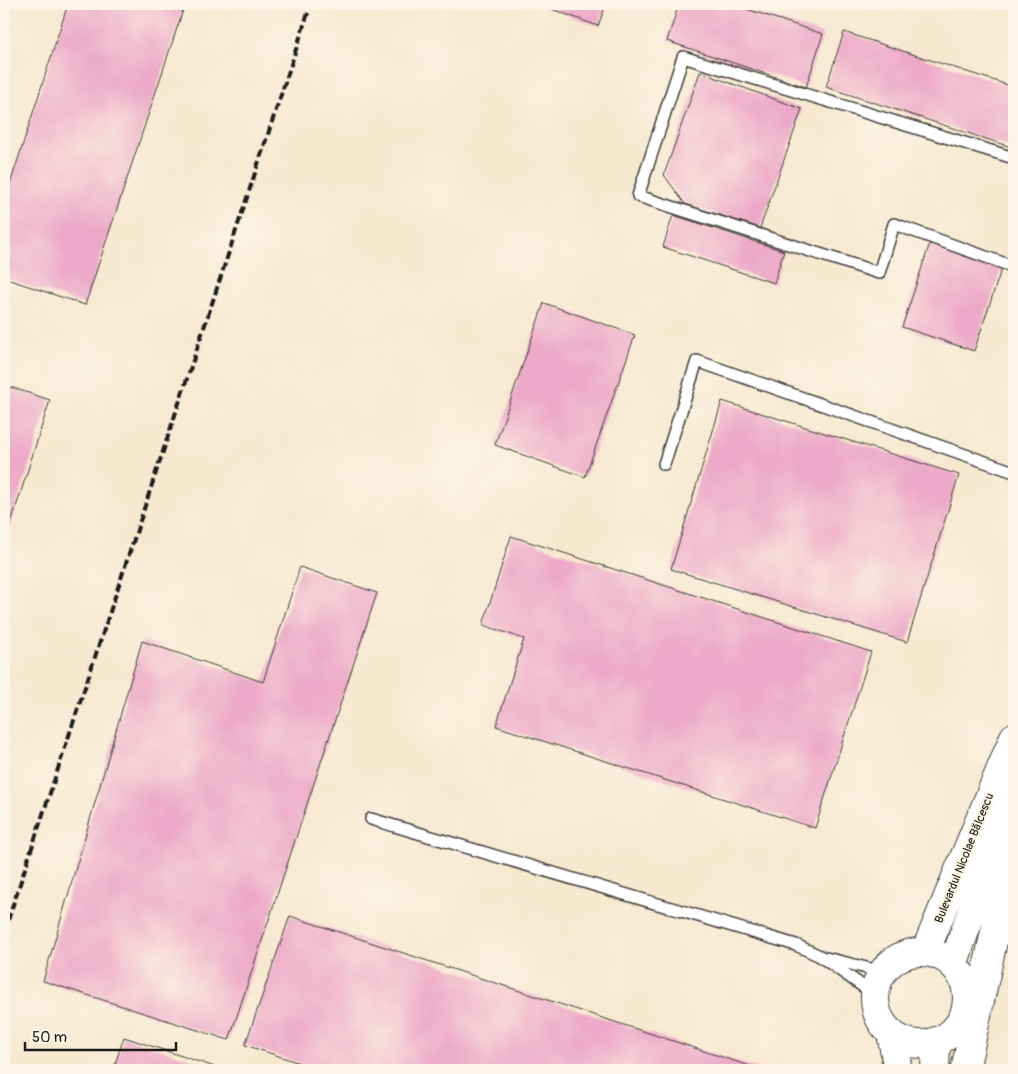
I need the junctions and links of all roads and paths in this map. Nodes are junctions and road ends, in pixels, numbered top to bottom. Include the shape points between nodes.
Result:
1 (1014, 158) edge
2 (1014, 267) edge
3 (664, 464) dead end
4 (1014, 472) edge
5 (1014, 736) edge
6 (1014, 743) edge
7 (371, 819) dead end
8 (1014, 844) edge
9 (925, 952) junction
10 (820, 956) junction
11 (953, 965) junction
12 (879, 983) junction
13 (891, 1033) junction
14 (936, 1041) junction
15 (898, 1070) edge
16 (935, 1070) edge
17 (965, 1070) edge

1 - 2 lane via 684,57 638,196 879,273 894,224
3 - 4 lane via 697,361
5 - 9 main road, Bulevardul Nicolae Bălcescu
6 - 11 main road, Bulevardul Nicolae Bălcescu via 1004,820
7 - 10 lane via 796,946
8 - 17 main road
9 - 11 main road via 940,956
9 - 12 main road via 901,956
10 - 12 lane
10 - 12 lane
11 - 14 main road via 967,992 966,1008 960,1022 949,1034
12 - 13 main road via 876,1009
13 - 14 main road via 905,1041 920,1044
13 - 15 main road
14 - 16 main road

